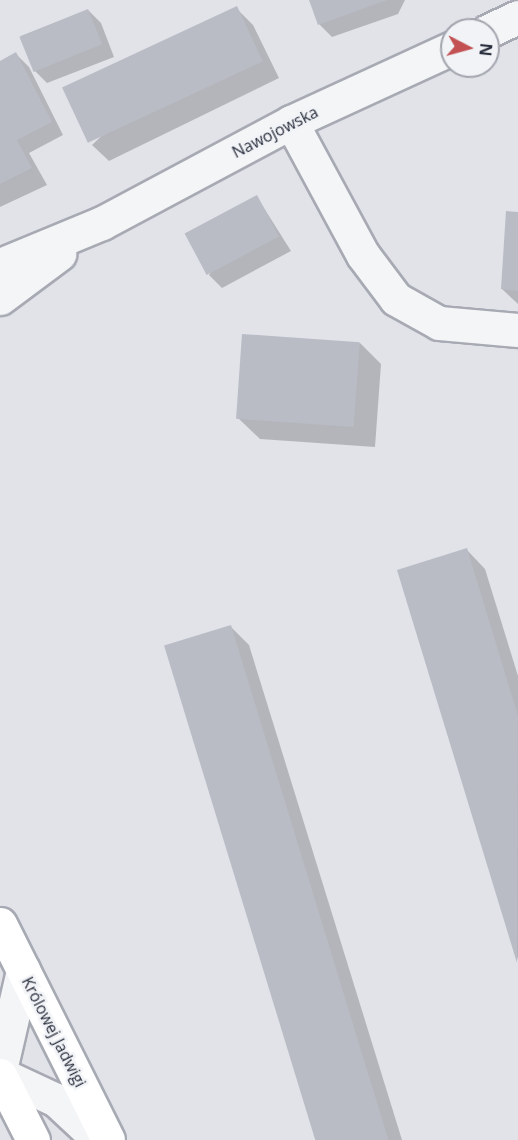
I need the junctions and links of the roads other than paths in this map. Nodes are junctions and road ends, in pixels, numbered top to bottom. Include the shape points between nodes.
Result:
1 (518, 17) edge
2 (500, 25) edge
3 (440, 54) edge
4 (291, 122) junction
5 (102, 223) junction
6 (0, 265) edge
7 (0, 298) edge
8 (518, 330) edge
9 (0, 924) edge
10 (23, 970) junction
11 (0, 1073) edge
12 (33, 1140) edge
13 (99, 1140) edge
14 (108, 1140) edge

1 - 2 street
3 - 4 street, Nawojowska
4 - 5 street, Nawojowska
4 - 8 street via 363,255 396,299 439,323
5 - 6 street, Nawojowska
5 - 7 street, Nawojowska
9 - 10 main road, Królowej Jadwigi
10 - 11 street
10 - 14 main road, Królowej Jadwigi
11 - 12 main road
11 - 13 street via 56,1100

